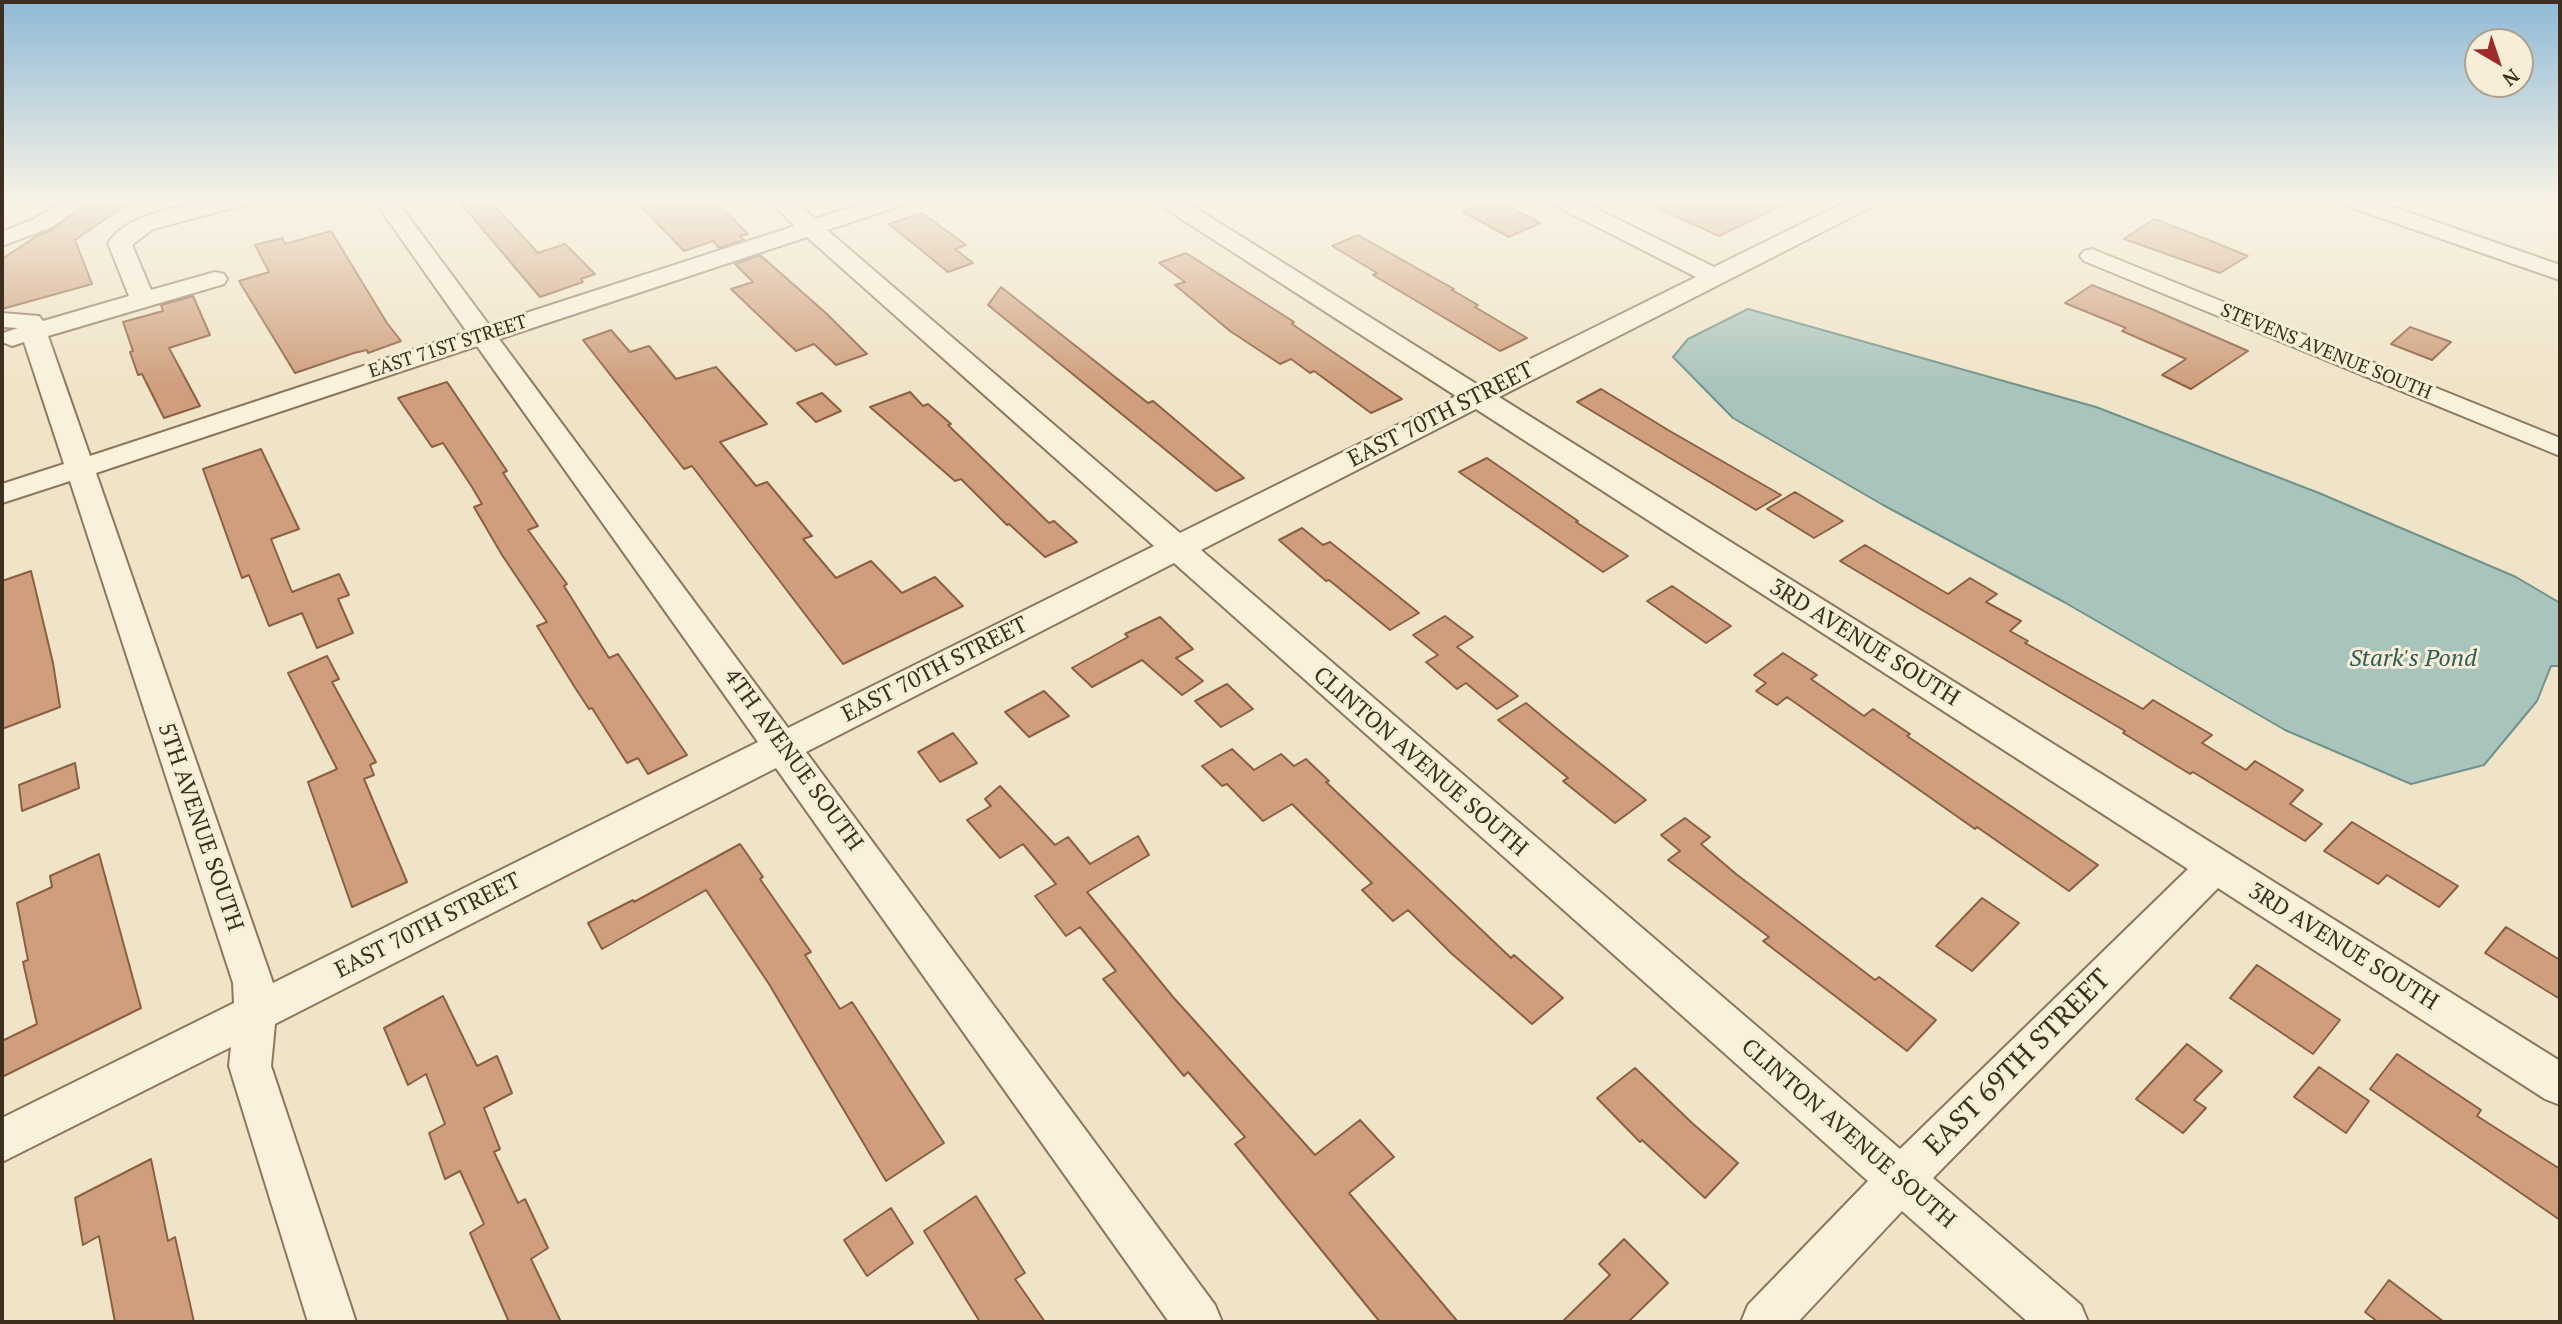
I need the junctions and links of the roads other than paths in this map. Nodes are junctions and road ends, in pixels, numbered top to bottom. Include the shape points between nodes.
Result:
1 (128, 262) edge
2 (430, 262) edge
3 (707, 262) edge
4 (848, 262) edge
5 (1264, 262) edge
6 (1685, 262) edge
7 (1745, 262) edge
8 (2106, 262) edge
9 (2528, 262) edge
10 (2560, 273) edge
11 (1715, 277) junction
12 (215, 279) dead end
13 (143, 300) junction
14 (2, 320) edge
15 (25, 332) edge
16 (484, 335) junction
17 (1475, 397) junction
18 (2560, 448) edge
19 (78, 469) junction
20 (2, 494) edge
21 (1175, 549) junction
22 (783, 747) junction
23 (2215, 866) junction
24 (255, 1013) junction
25 (2560, 1085) edge
26 (2, 1140) edge
27 (1900, 1180) junction
28 (332, 1322) edge
29 (1198, 1322) edge
30 (1765, 1322) edge
31 (2064, 1322) edge

1 - 13 street
2 - 16 street, 4TH AVENUE SOUTH
3 - 16 street, EAST 71ST STREET
4 - 21 street, CLINTON AVENUE SOUTH
5 - 17 street, 3RD AVENUE SOUTH
6 - 11 street
7 - 11 street, EAST 70TH STREET
8 - 18 street, STEVENS AVENUE SOUTH
9 - 10 street
11 - 17 street, EAST 70TH STREET
12 - 13 street
13 - 15 street
14 - 15 street
15 - 19 street, 5TH AVENUE SOUTH
16 - 19 street, EAST 71ST STREET
16 - 22 street, 4TH AVENUE SOUTH
17 - 21 street, EAST 70TH STREET
17 - 23 street, 3RD AVENUE SOUTH
19 - 20 street, EAST 71ST STREET
19 - 24 street, 5TH AVENUE SOUTH via 253,982
21 - 22 street, EAST 70TH STREET
21 - 27 street, CLINTON AVENUE SOUTH
22 - 24 street, EAST 70TH STREET
22 - 29 street, 4TH AVENUE SOUTH
23 - 25 street, 3RD AVENUE SOUTH
23 - 27 street, EAST 69TH STREET
24 - 26 street, EAST 70TH STREET
24 - 28 street, 5TH AVENUE SOUTH via 250,1066
27 - 30 street, EAST 69TH STREET
27 - 31 street, CLINTON AVENUE SOUTH

